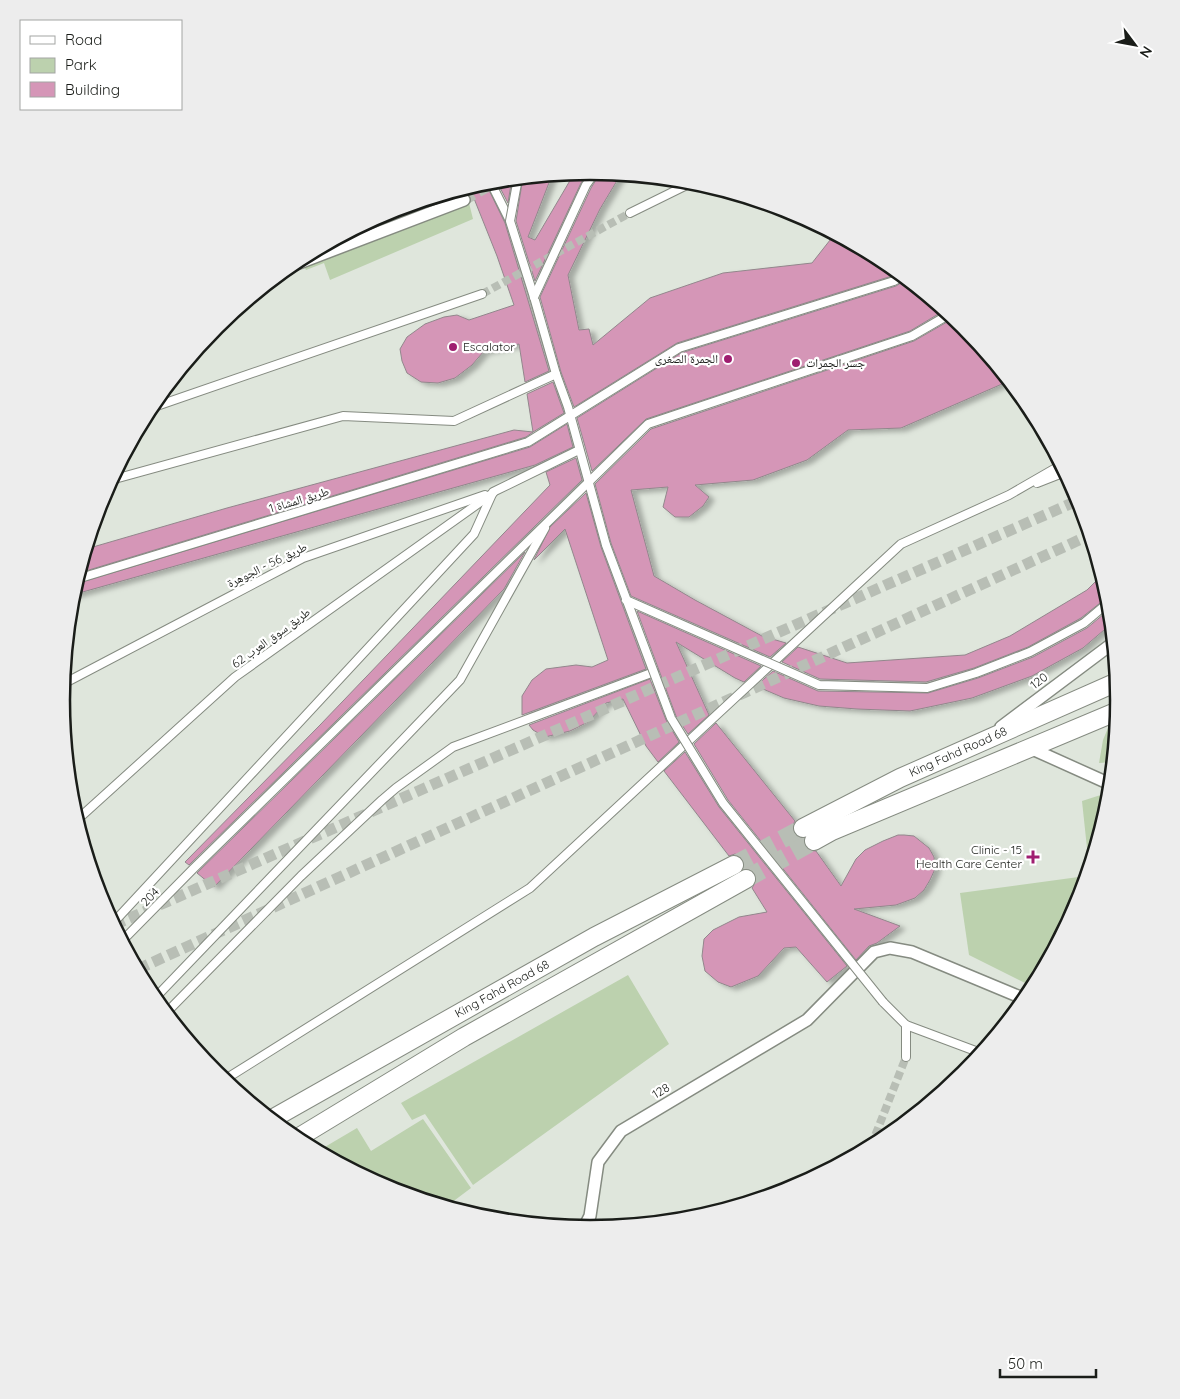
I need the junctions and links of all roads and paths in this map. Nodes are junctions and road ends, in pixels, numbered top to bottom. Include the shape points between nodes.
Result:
1 (589, 180) edge
2 (517, 185) edge
3 (494, 188) edge
4 (683, 188) edge
5 (464, 200) tunnel mouth
6 (630, 213) tunnel mouth
7 (510, 221) junction
8 (321, 255) edge
9 (896, 279) edge
10 (482, 294) tunnel mouth
11 (534, 297) junction
12 (943, 318) edge
13 (556, 374) junction
14 (163, 404) edge
15 (579, 450) junction
16 (1055, 468) edge
17 (1058, 475) edge
18 (121, 477) edge
19 (494, 492) junction
20 (1009, 495) junction
21 (550, 520) junction
22 (85, 577) edge
23 (626, 600) junction
24 (1102, 608) edge
25 (1107, 647) edge
26 (654, 672) junction
27 (71, 680) edge
28 (1110, 685) edge
29 (1110, 715) edge
30 (982, 742) junction
31 (1030, 748) junction
32 (1104, 781) edge
33 (83, 814) edge
34 (734, 864) tunnel mouth
35 (746, 879) tunnel mouth
36 (119, 917) edge
37 (127, 935) edge
38 (161, 992) edge
39 (1017, 996) edge
40 (171, 1008) edge
41 (906, 1025) junction
42 (973, 1050) edge
43 (906, 1057) tunnel mouth
44 (231, 1075) edge
45 (278, 1116) edge
46 (304, 1134) edge
47 (588, 1220) edge

1 - 11 street, bridge
2 - 7 street, bridge
3 - 7 street
4 - 6 street
5 - 8 street
7 - 11 street, bridge
9 - 22 street, طريق المشاة 1 via 679,348 528,442
10 - 14 street
11 - 13 street
12 - 21 street, 204 via 912,336 648,424
13 - 15 street
13 - 18 street via 454,421 343,416
15 - 19 street
15 - 23 street, bridge via 606,545
16 - 20 street
17 - 20 street
19 - 27 street, طريق 56 - الجوهرة via 303,558
19 - 33 street, طريق سوق العرب 62 via 235,677
19 - 36 street via 474,534
20 - 44 street via 902,544 530,888
21 - 37 street, 204
21 - 38 street via 460,680
23 - 24 street, bridge via 819,685 926,688 1030,652 1084,623
23 - 26 street, bridge
25 - 30 street, 120
26 - 40 street via 453,747 382,800 301,876
26 - 41 street, bridge via 671,718 723,803 883,1002
28 - 30 main road, King Fahd Road 68
29 - 31 main road, King Fahd Road 68
30 - 31 main road, King Fahd Road 68 via 900,778 808,835 832,831
31 - 32 street
34 - 45 main road, King Fahd Road 68 via 594,937
35 - 46 main road, King Fahd Road 68 via 464,1037
39 - 47 street, 128 via 912,952 890,948 874,952 807,1020 621,1132 598,1162
41 - 42 street
41 - 43 street

